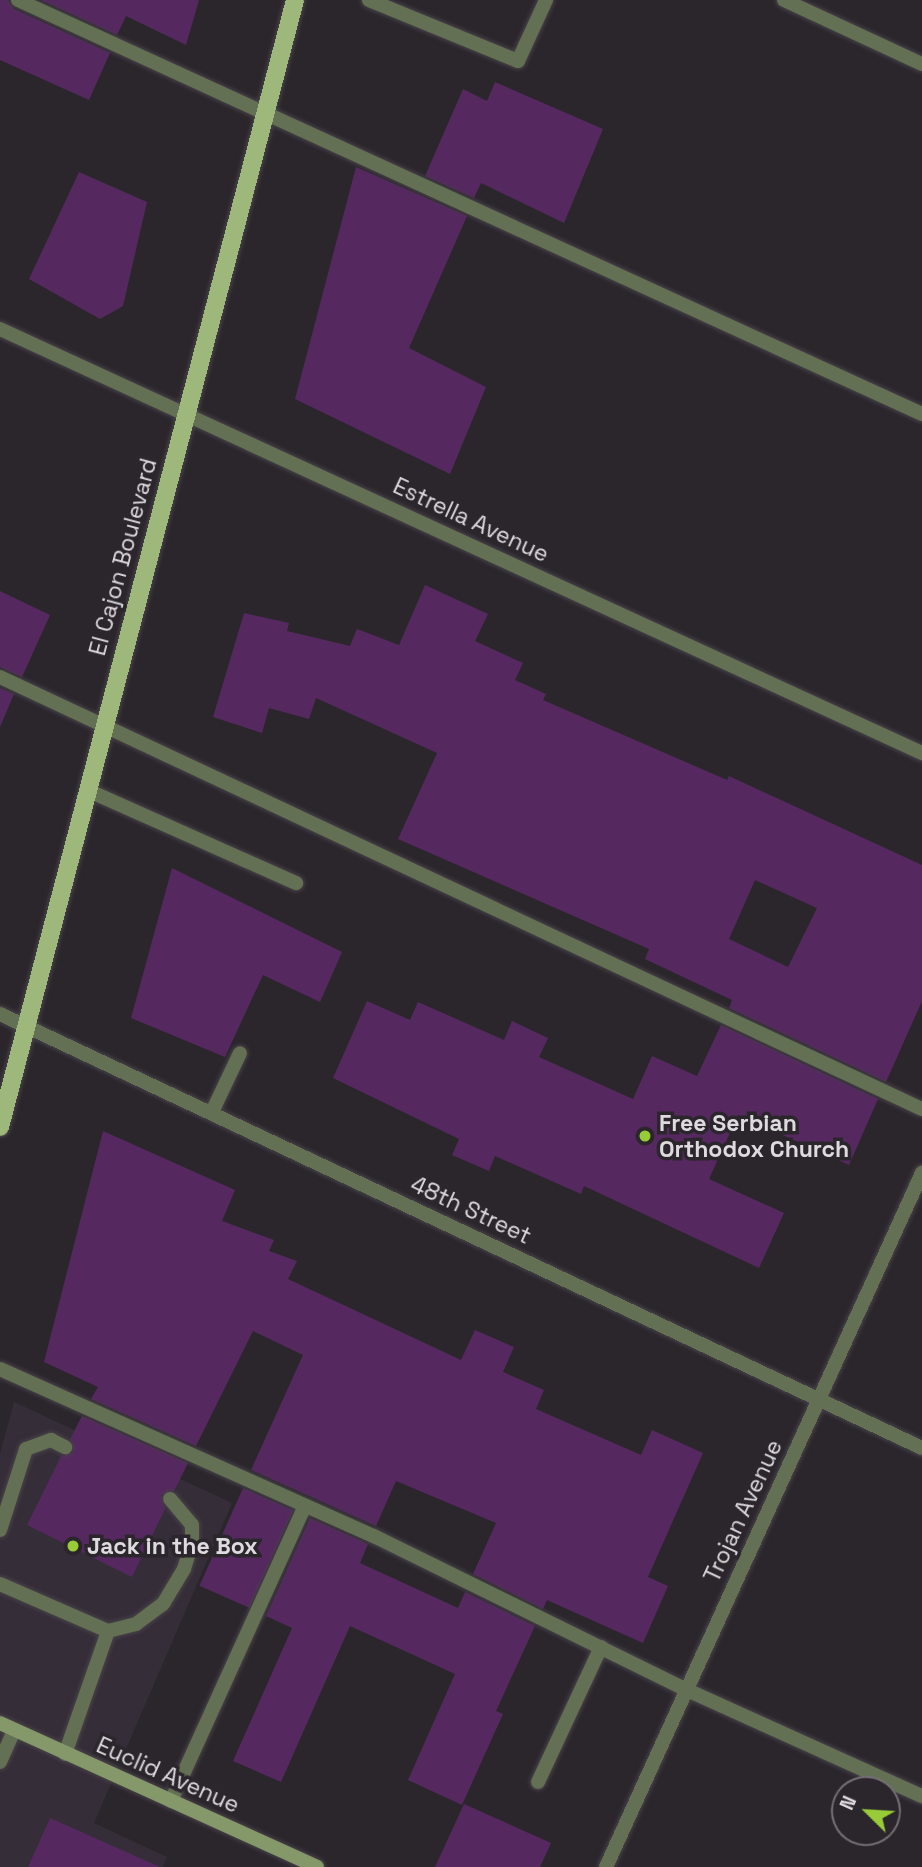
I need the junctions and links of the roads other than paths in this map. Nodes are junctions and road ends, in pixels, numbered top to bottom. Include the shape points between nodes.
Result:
1 (18, 0) edge
2 (295, 0) edge
3 (369, 0) edge
4 (546, 0) edge
5 (784, 0) edge
6 (922, 64) edge
7 (265, 112) junction
8 (0, 329) edge
9 (922, 414) edge
10 (188, 415) junction
11 (0, 677) edge
12 (104, 724) junction
13 (922, 753) edge
14 (87, 790) junction
15 (296, 883) dead end
16 (0, 1014) edge
17 (27, 1027) junction
18 (240, 1053) dead end
19 (922, 1109) edge
20 (212, 1112) junction
21 (0, 1127) edge
22 (922, 1173) edge
23 (0, 1369) edge
24 (818, 1401) junction
25 (65, 1447) dead end
26 (922, 1448) edge
27 (170, 1499) dead end
28 (305, 1506) junction
29 (0, 1530) edge
30 (0, 1584) edge
31 (108, 1631) junction
32 (601, 1647) junction
33 (687, 1689) junction
34 (0, 1723) edge
35 (14, 1731) junction
36 (65, 1754) junction
37 (0, 1762) edge
38 (538, 1782) dead end
39 (922, 1796) edge
40 (171, 1801) junction
41 (317, 1867) edge
42 (606, 1867) edge

1 - 7 street
2 - 7 main road, El Cajon Boulevard
3 - 4 street via 518,61
5 - 6 street
7 - 9 street
7 - 10 main road, El Cajon Boulevard
8 - 10 street, Estrella Avenue
10 - 12 main road, El Cajon Boulevard
10 - 13 street, Estrella Avenue
11 - 12 street
12 - 14 main road, El Cajon Boulevard
12 - 19 street
14 - 15 street
14 - 17 main road, El Cajon Boulevard
16 - 17 street, 48th Street
17 - 20 street, 48th Street
17 - 21 main road, El Cajon Boulevard
18 - 20 street
20 - 24 street, 48th Street
22 - 24 street, Trojan Avenue
23 - 28 street
24 - 26 street, 48th Street
24 - 33 street, Trojan Avenue
25 - 29 street via 51,1440 26,1449
27 - 31 street via 192,1525 184,1569 150,1617
28 - 32 street
28 - 40 street
30 - 31 street
31 - 36 street
32 - 33 street
32 - 38 street
33 - 39 street
33 - 42 street, Trojan Avenue
34 - 35 main road, Euclid Avenue
35 - 36 main road, Euclid Avenue
35 - 37 street
36 - 40 main road, Euclid Avenue
40 - 41 main road, Euclid Avenue

